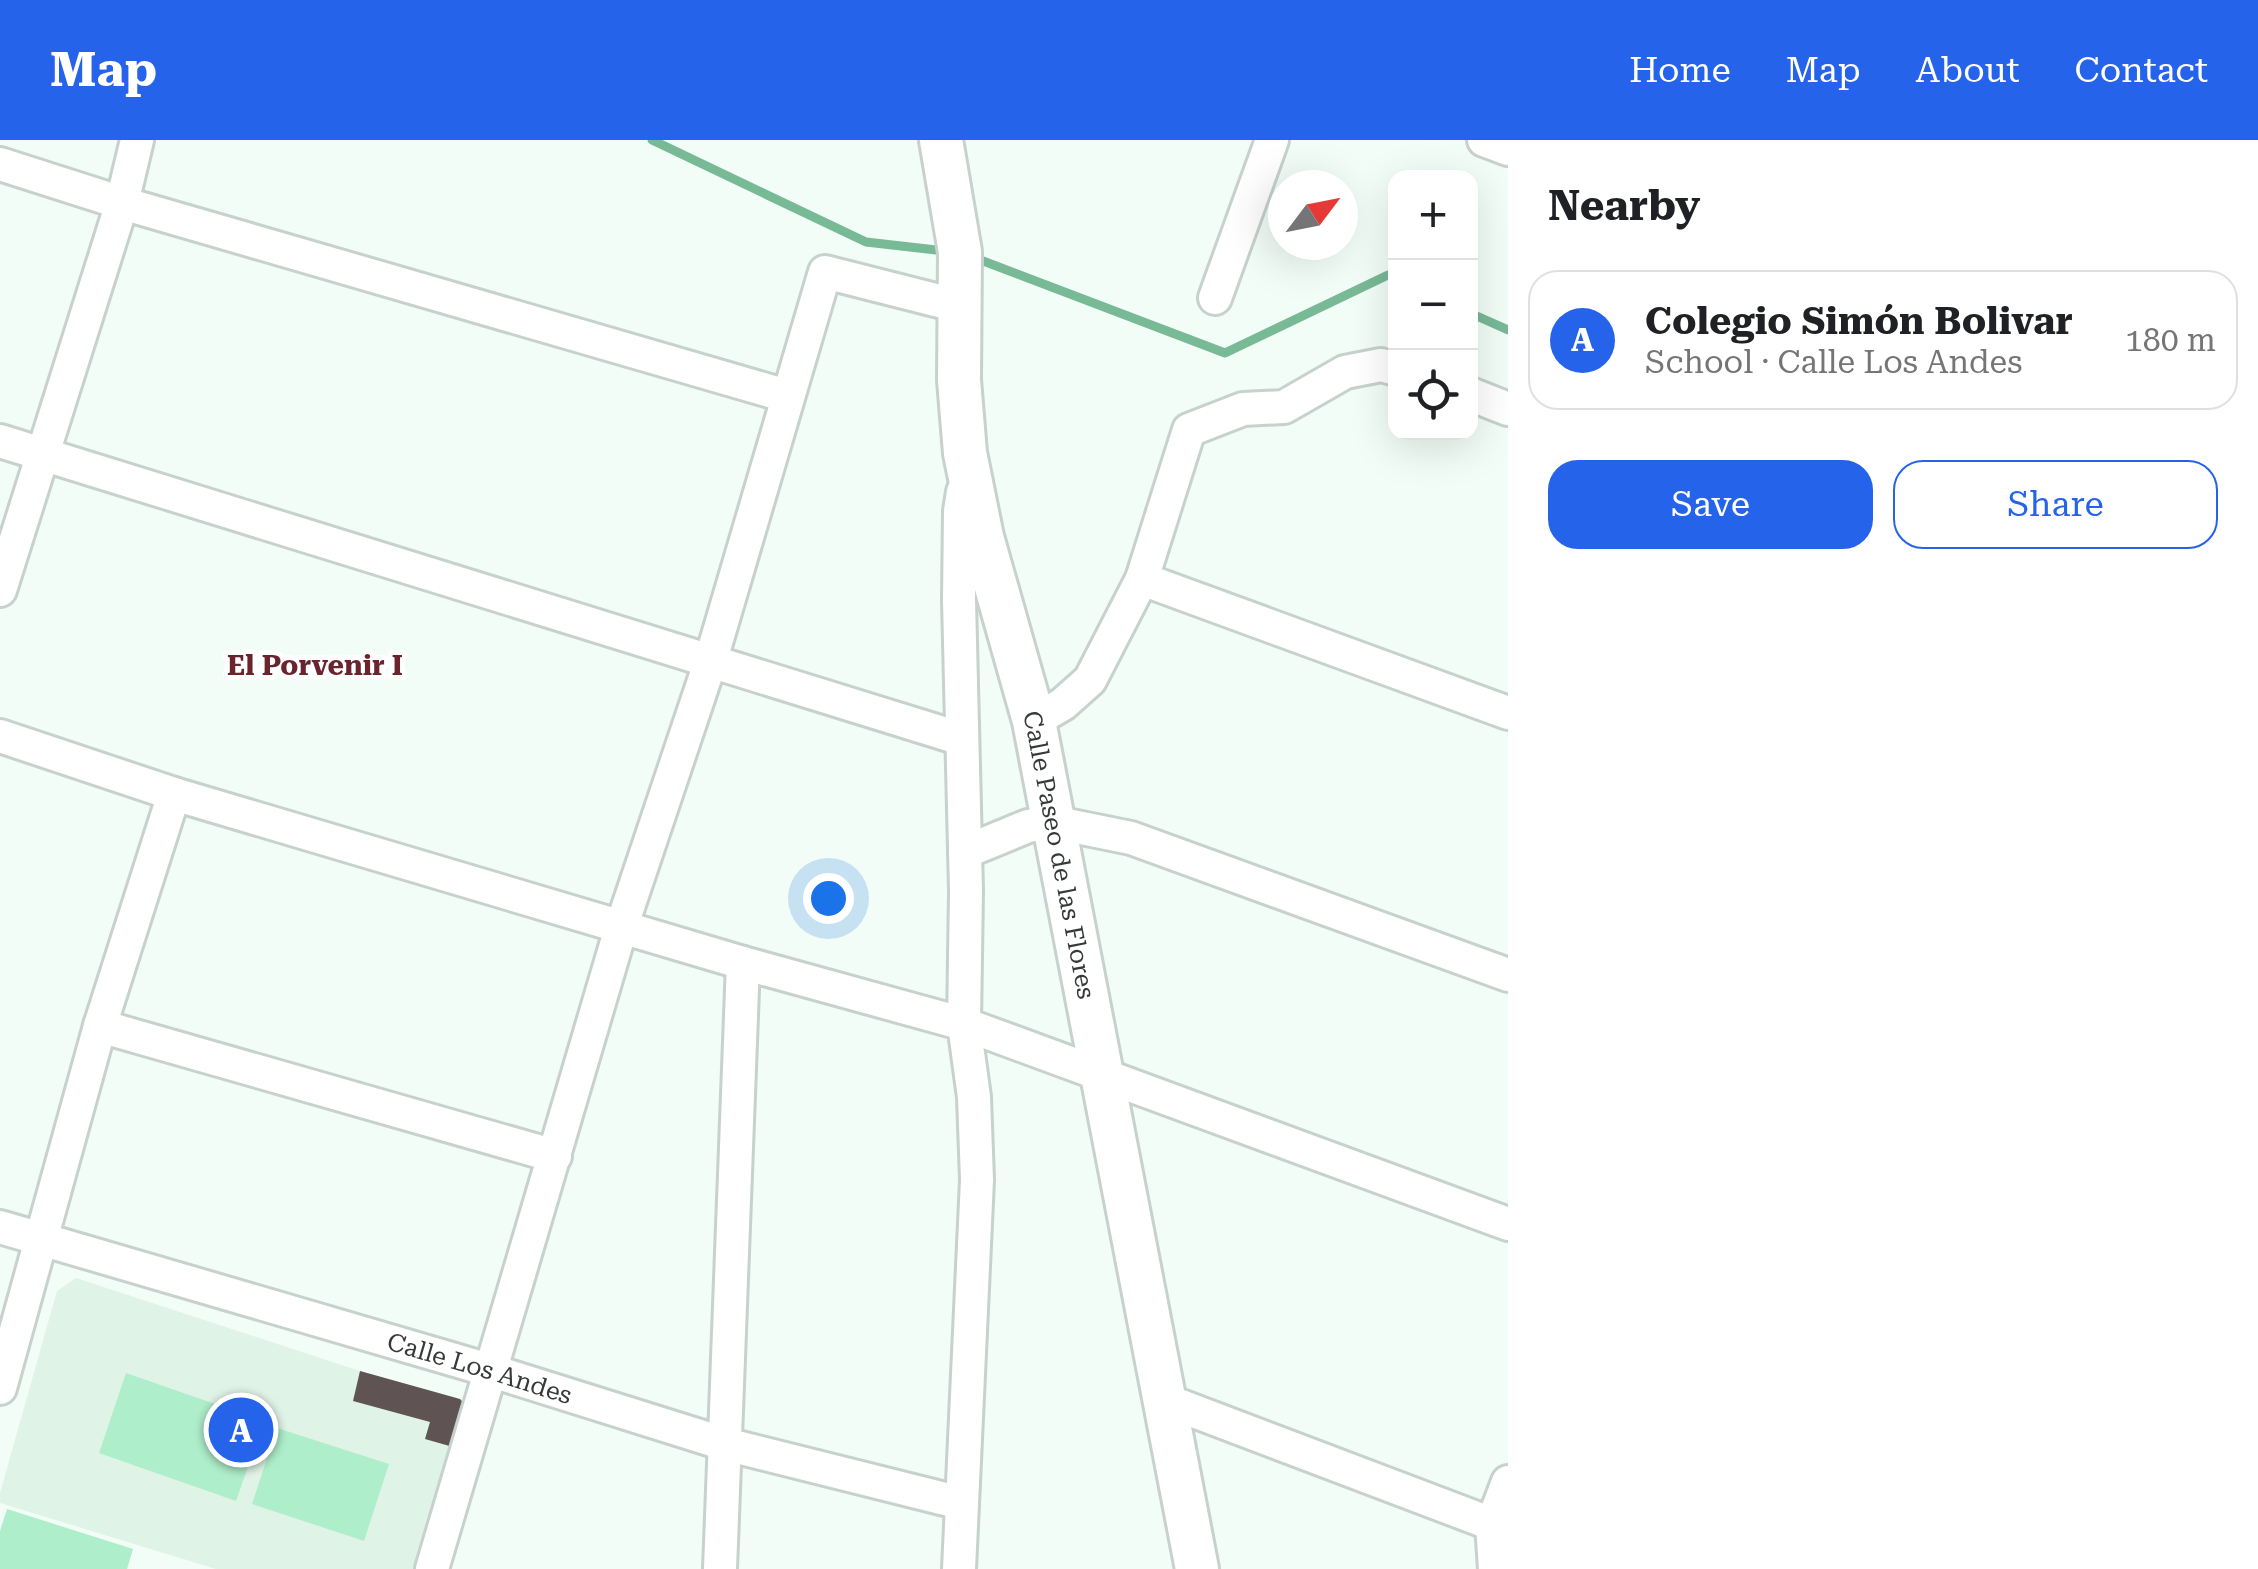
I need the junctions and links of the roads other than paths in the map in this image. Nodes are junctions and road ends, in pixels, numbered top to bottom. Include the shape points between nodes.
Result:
1 (137, 140) edge
2 (941, 140) edge
3 (1272, 140) edge
4 (1484, 140) edge
5 (1508, 148) edge
6 (0, 164) edge
7 (122, 203) junction
8 (1215, 298) dead end
9 (959, 306) junction
10 (1388, 367) edge
11 (787, 396) junction
12 (1478, 397) edge
13 (1508, 408) edge
14 (0, 441) edge
15 (42, 452) junction
16 (968, 468) junction
17 (1142, 579) junction
18 (0, 590) edge
19 (710, 663) junction
20 (1508, 713) edge
21 (1034, 721) junction
22 (0, 736) edge
23 (962, 739) junction
24 (174, 794) junction
25 (1052, 822) junction
26 (965, 852) junction
27 (621, 928) junction
28 (742, 964) junction
29 (1508, 975) edge
30 (964, 1024) junction
31 (100, 1026) junction
32 (1102, 1076) junction
33 (556, 1156) junction
34 (1508, 1224) edge
35 (0, 1227) edge
36 (42, 1239) junction
37 (489, 1370) junction
38 (0, 1388) edge
39 (1165, 1400) junction
40 (726, 1444) junction
41 (1508, 1482) edge
42 (961, 1504) junction
43 (1500, 1526) edge
44 (432, 1569) edge
45 (720, 1569) edge
46 (959, 1569) edge
47 (1197, 1569) edge
48 (1496, 1569) edge

1 - 7 street
2 - 9 street, Calle Paseo de las Flores via 960,252
3 - 8 street
4 - 5 street
6 - 7 street
7 - 11 street
7 - 15 street
9 - 11 street via 825,272
9 - 16 street, Calle Paseo de las Flores via 958,380
10 - 17 street via 1345,372 1284,408 1243,409 1189,430
11 - 19 street
12 - 13 street
14 - 15 street
15 - 18 street
15 - 19 street
16 - 21 street, Calle Paseo de las Flores
16 - 23 street via 960,511
17 - 20 street
17 - 21 street via 1090,680
19 - 23 street
19 - 27 street
21 - 25 street, Calle Paseo de las Flores
22 - 24 street
23 - 26 street
24 - 27 street
24 - 31 street
25 - 26 street
25 - 29 street via 1131,838
25 - 32 street, Calle Paseo de las Flores
26 - 30 street
27 - 28 street
27 - 33 street
28 - 30 street
28 - 40 street
30 - 32 street
30 - 42 street via 977,1180
31 - 33 street
31 - 36 street
32 - 34 street
32 - 39 street, Calle Paseo de las Flores
33 - 37 street
35 - 36 street, Calle Los Andes
36 - 37 street, Calle Los Andes
36 - 38 street
37 - 40 street, Calle Los Andes
37 - 44 street
39 - 43 street
39 - 47 street, Calle Paseo de las Flores
40 - 42 street, Calle Los Andes
40 - 45 street
41 - 43 street
42 - 46 street
43 - 48 street

